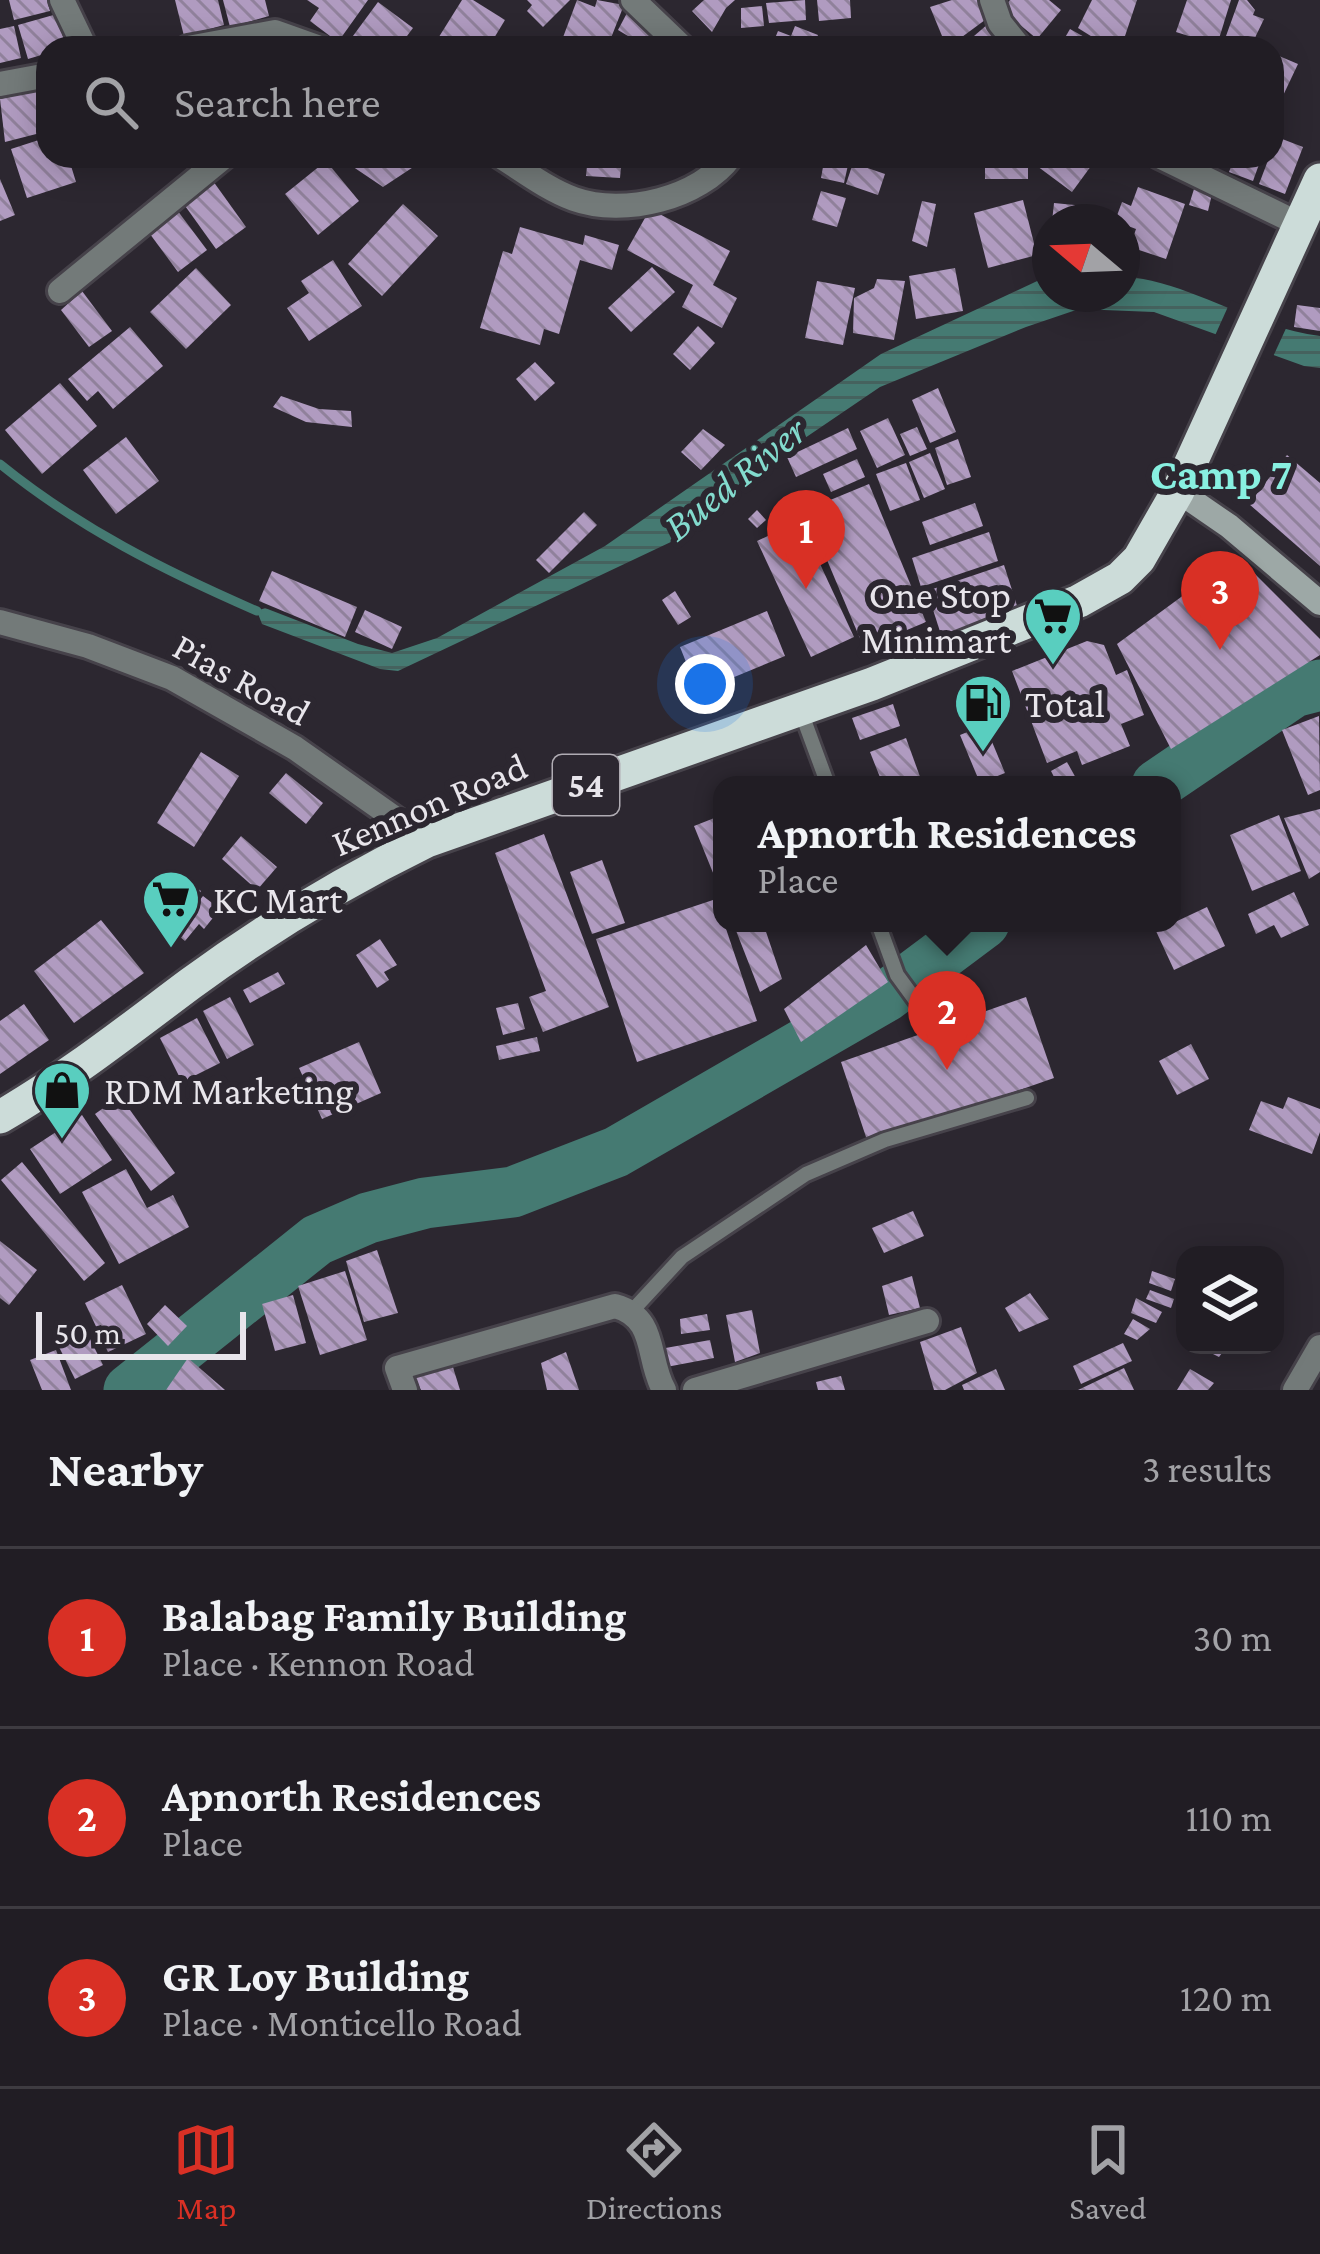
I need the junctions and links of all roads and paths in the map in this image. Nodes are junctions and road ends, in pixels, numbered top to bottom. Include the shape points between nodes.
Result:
1 (62, 0) edge
2 (633, 0) edge
3 (992, 0) edge
4 (79, 36) edge
5 (253, 36) edge
6 (294, 36) edge
7 (670, 36) edge
8 (1010, 36) edge
9 (36, 77) edge
10 (0, 84) edge
11 (210, 168) edge
12 (519, 168) edge
13 (721, 168) edge
14 (1180, 168) edge
15 (1320, 180) edge
16 (1298, 234) junction
17 (60, 291) dead end
18 (1178, 491) junction
19 (1320, 603) edge
20 (0, 622) edge
21 (800, 710) junction
22 (825, 776) edge
23 (428, 842) junction
24 (881, 932) edge
25 (924, 1012) dead end
26 (1027, 1098) dead end
27 (0, 1117) edge
28 (632, 1311) junction
29 (928, 1321) dead end
30 (1320, 1347) edge
31 (401, 1379) edge
32 (1296, 1386) edge
33 (664, 1390) edge
34 (695, 1390) edge

1 - 4 street
2 - 7 street
3 - 8 street
5 - 6 street
9 - 10 street
11 - 17 street
12 - 13 street via 578,200 615,205 681,192
14 - 16 street
15 - 16 highway, Kennon Road / 54
16 - 18 highway, Kennon Road / 54
18 - 19 main road
18 - 21 highway, Kennon Road / 54 via 1139,559 1101,590
20 - 23 street, Pias Road via 172,678 295,748
21 - 22 lane
21 - 23 highway, Kennon Road / 54
23 - 27 highway, Kennon Road / 54 via 281,921
24 - 25 lane via 897,975
26 - 28 lane via 885,1139 806,1174 682,1257
28 - 31 street via 616,1306
28 - 33 street via 643,1322
29 - 34 street
30 - 32 street

